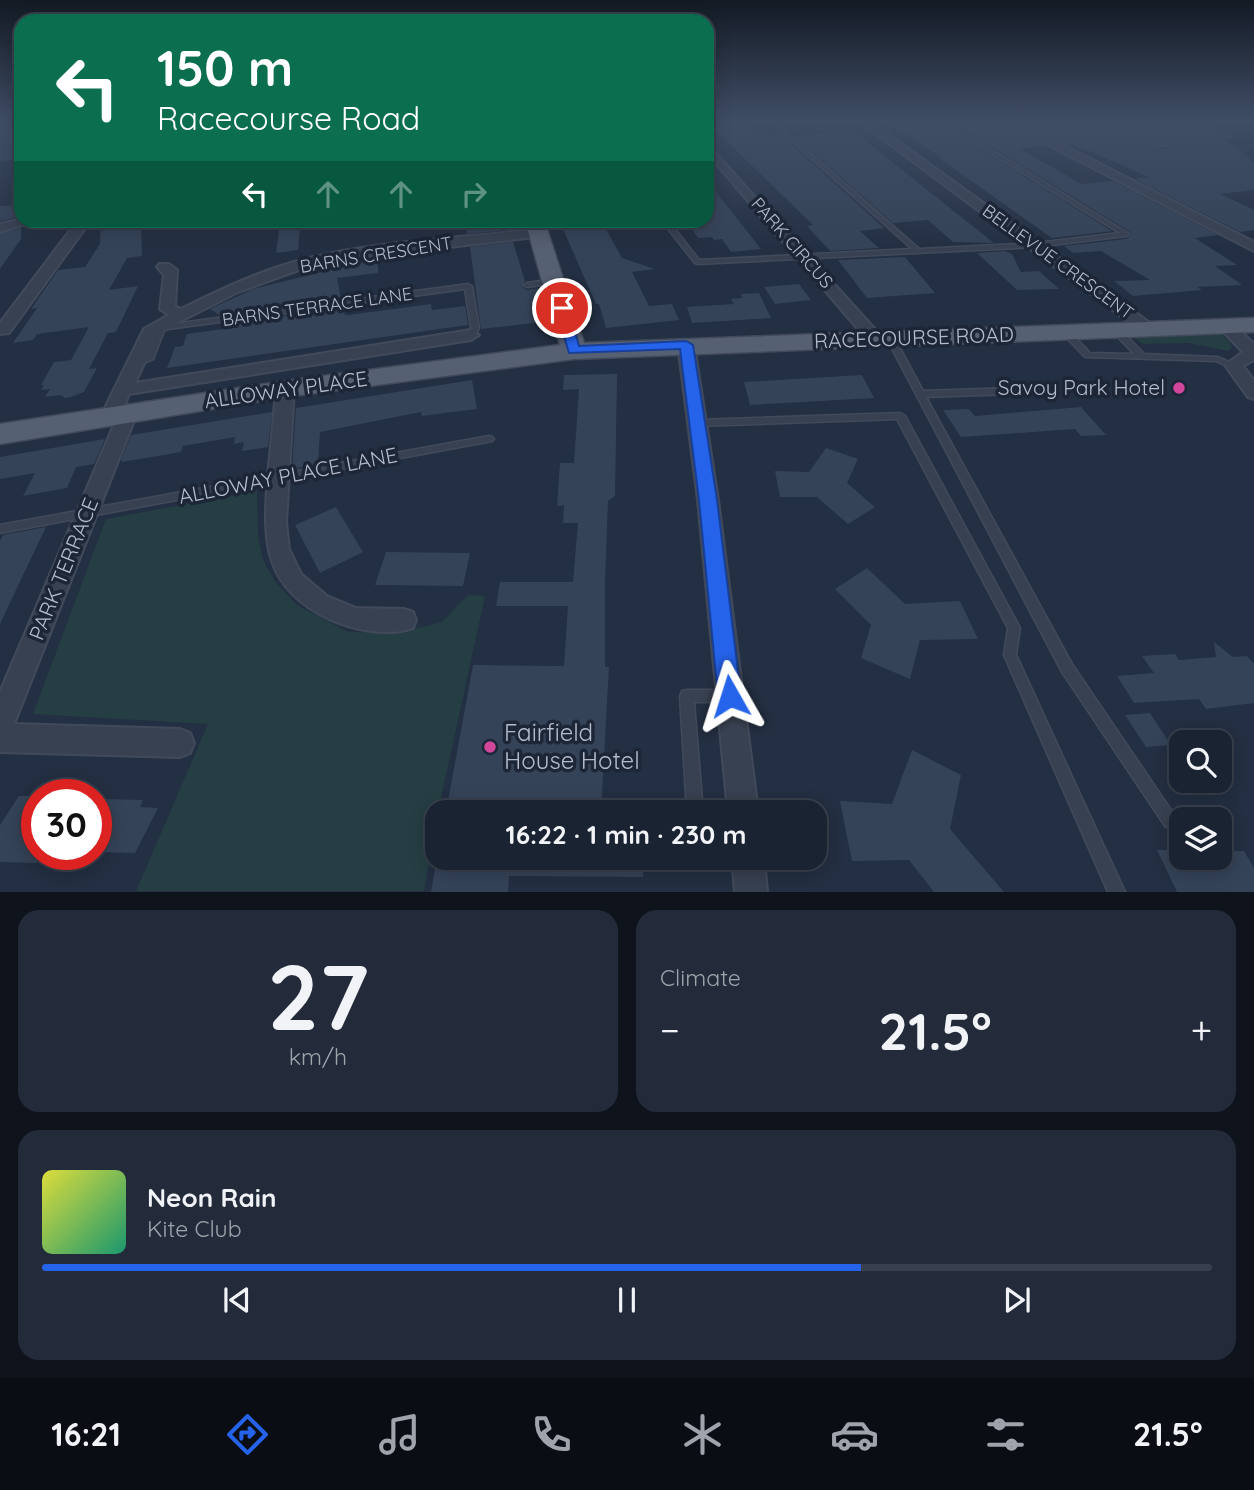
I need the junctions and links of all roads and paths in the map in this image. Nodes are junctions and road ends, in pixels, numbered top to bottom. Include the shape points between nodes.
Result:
1 (722, 164) edge
2 (820, 164) edge
3 (924, 164) edge
4 (1010, 164) edge
5 (1091, 164) edge
6 (79, 228) edge
7 (529, 228) edge
8 (536, 228) edge
9 (670, 228) edge
10 (1036, 245) junction
11 (1254, 247) edge
12 (919, 252) junction
13 (805, 258) junction
14 (164, 267) dead end
15 (554, 281) junction
16 (527, 285) dead end
17 (180, 313) junction
18 (1254, 325) edge
19 (1226, 326) junction
20 (1148, 329) junction
21 (3, 330) dead end
22 (1116, 331) junction
23 (1065, 332) junction
24 (471, 335) joint
25 (884, 340) junction
26 (686, 345) junction
27 (573, 351) junction
28 (1141, 356) junction
29 (136, 363) junction
30 (1233, 365) junction
31 (285, 389) junction
32 (1040, 390) dead end
33 (1254, 393) edge
34 (921, 394) junction
35 (120, 406) junction
36 (698, 423) junction
37 (0, 434) edge
38 (489, 439) dead end
39 (277, 478) junction
40 (87, 514) junction
41 (0, 529) edge
42 (404, 620) dead end
43 (730, 696) junction
44 (0, 725) edge
45 (0, 738) edge
46 (180, 743) dead end
47 (694, 800) edge
48 (742, 800) edge
49 (1169, 820) edge
50 (749, 870) edge
51 (751, 891) edge
52 (1117, 891) edge

1 - 13 street, PARK CIRCUS
2 - 12 lane
3 - 10 street, BELLEVUE CRESCENT
4 - 10 lane via 1126,234
5 - 11 street
6 - 21 street
7 - 17 street, BARNS CRESCENT via 307,263 264,276
8 - 15 main road
9 - 13 lane via 697,262
10 - 12 lane
10 - 20 street, BELLEVUE CRESCENT
12 - 13 lane
13 - 25 street, PARK CIRCUS
14 - 17 street via 170,270 173,283 166,299 168,309
15 - 16 lane
15 - 27 main road
17 - 29 street, BARNS CRESCENT via 152,329
18 - 19 main road, RACECOURSE ROAD
19 - 20 main road, RACECOURSE ROAD
19 - 30 street via 1252,354
20 - 22 main road, RACECOURSE ROAD
22 - 23 main road, RACECOURSE ROAD
22 - 28 lane
23 - 25 main road, RACECOURSE ROAD
23 - 28 lane via 1088,355
24 - 29 lane, BARNS TERRACE LANE via 475,328 468,286 166,327 150,357
24 - 35 street
25 - 26 main road, RACECOURSE ROAD
25 - 34 lane
26 - 27 main road, RACECOURSE ROAD
26 - 36 street
27 - 31 main road, ALLOWAY PLACE
28 - 30 lane via 1217,359
29 - 35 street, PARK TERRACE
30 - 33 street
31 - 35 main road, ALLOWAY PLACE
31 - 39 street
32 - 34 lane
34 - 49 lane via 1068,668
35 - 37 main road, ALLOWAY PLACE
35 - 40 street, PARK TERRACE
36 - 43 street
36 - 52 lane via 900,416 1014,628 1010,655
38 - 39 lane, ALLOWAY PLACE LANE
39 - 40 lane, ALLOWAY PLACE LANE
39 - 42 street via 278,549 293,581 319,603 354,619
40 - 41 lane, ALLOWAY PLACE LANE
40 - 44 street, PARK TERRACE
43 - 47 lane via 687,695
43 - 48 street
45 - 46 street
50 - 51 street

